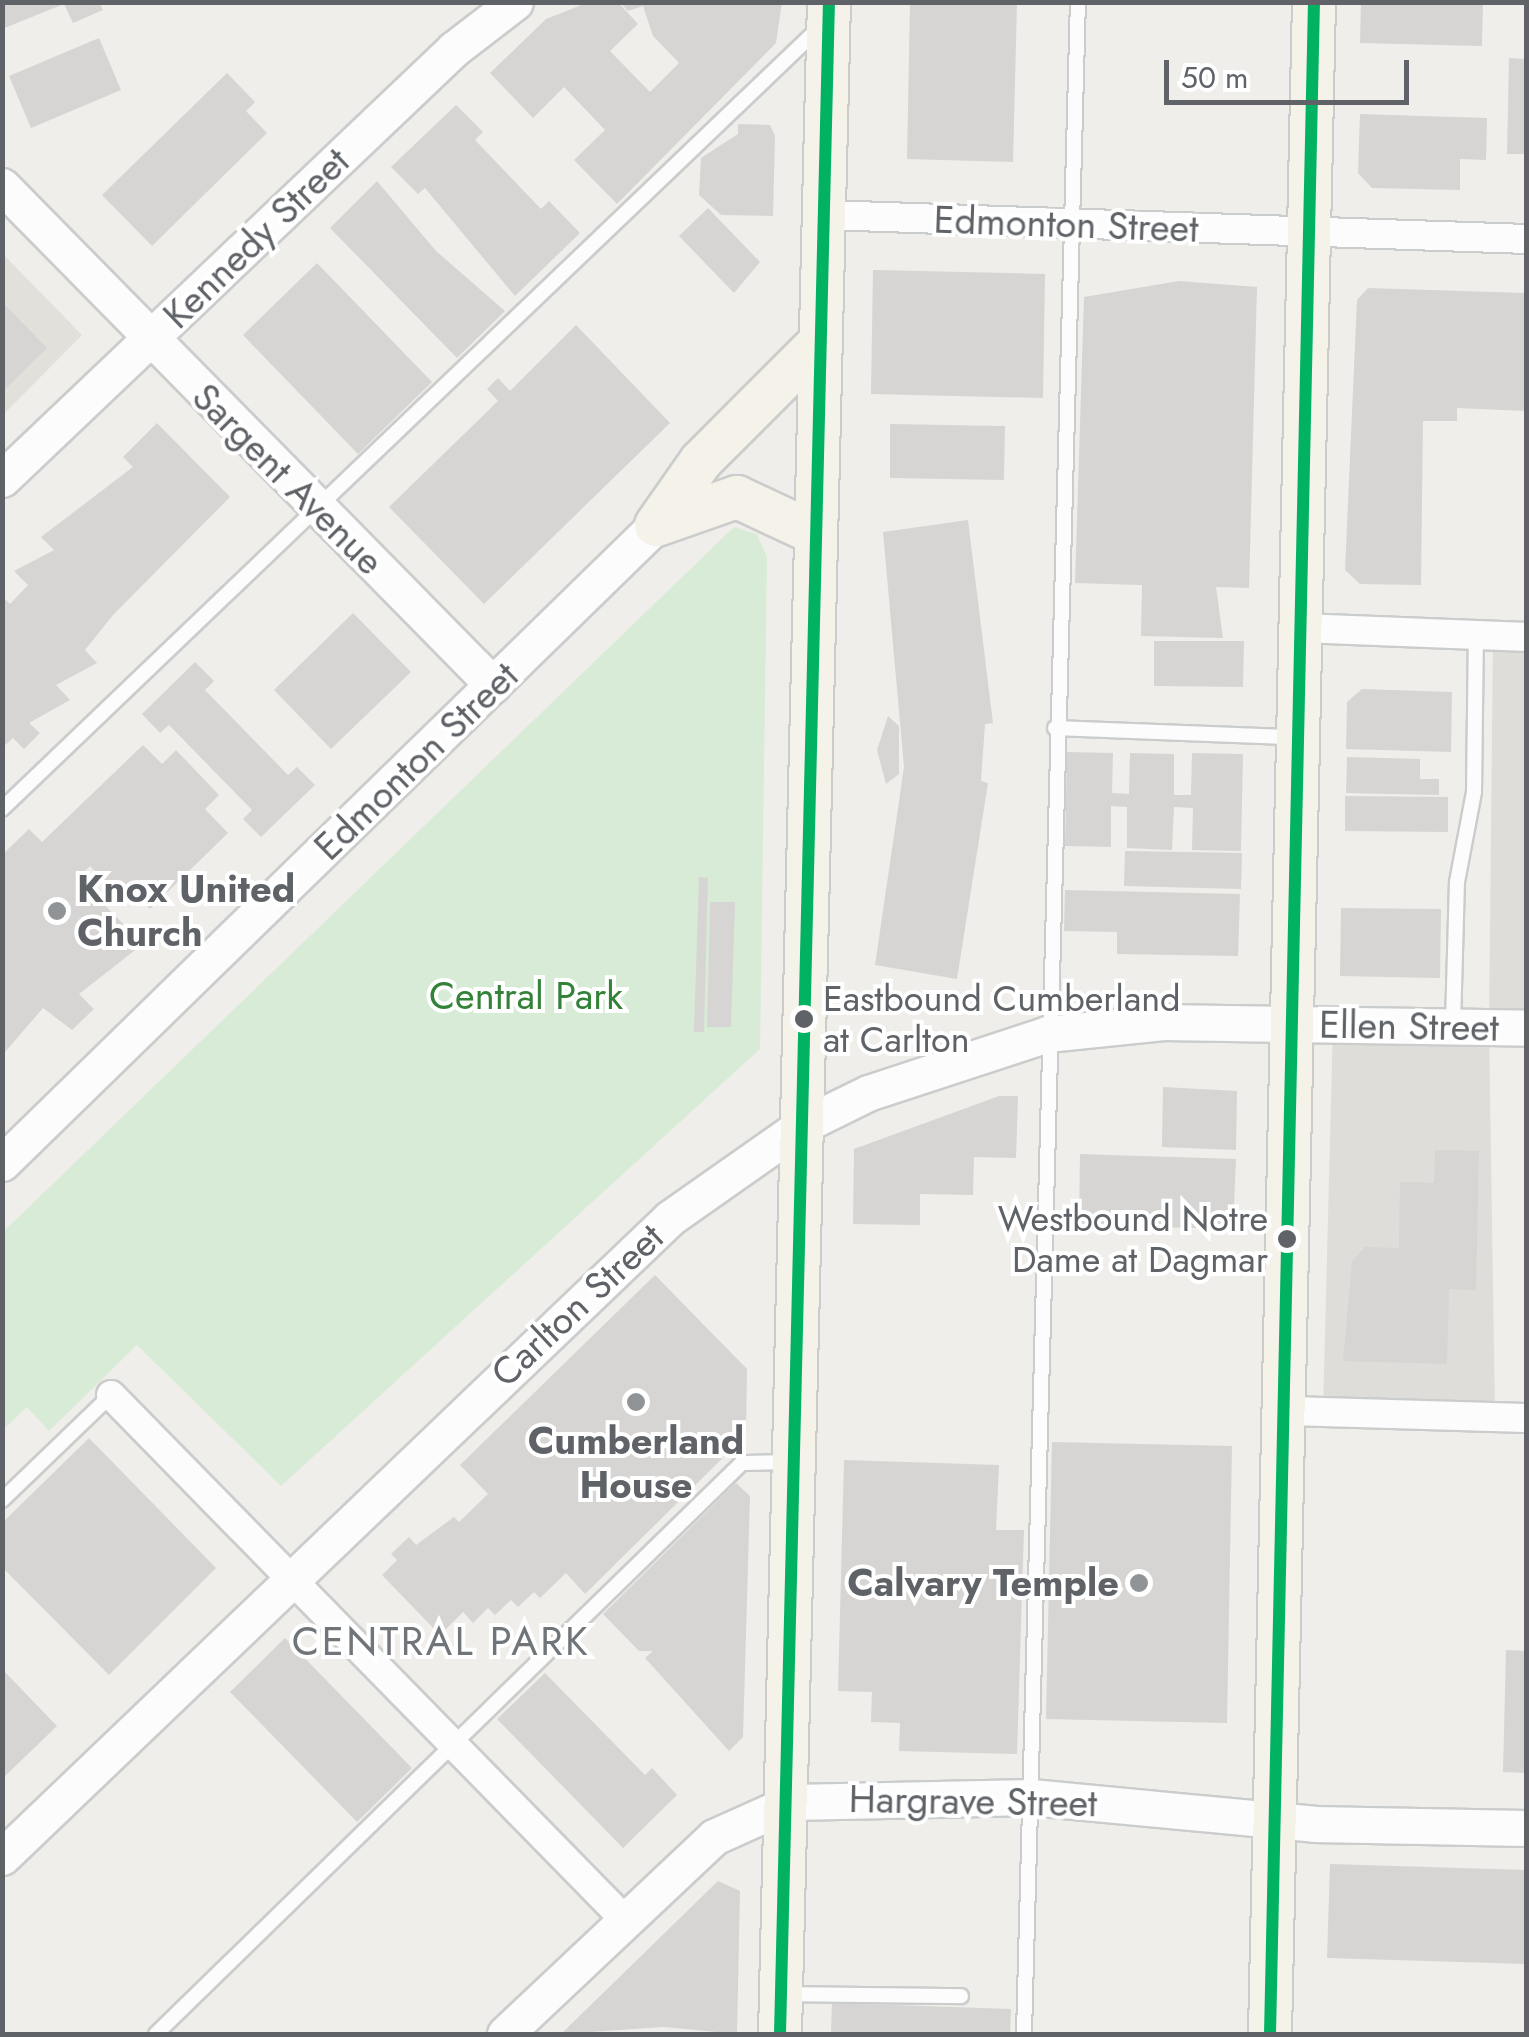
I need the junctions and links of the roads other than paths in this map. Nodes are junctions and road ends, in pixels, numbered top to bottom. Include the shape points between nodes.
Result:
1 (515, 2) edge
2 (1078, 2) edge
3 (1314, 2) edge
4 (829, 11) edge
5 (2, 186) edge
6 (826, 215) junction
7 (1072, 224) junction
8 (1306, 233) junction
9 (1526, 239) edge
10 (150, 338) junction
11 (818, 344) junction
12 (2, 479) edge
13 (314, 508) junction
14 (656, 525) junction
15 (810, 530) junction
16 (1302, 628) junction
17 (1476, 636) junction
18 (1526, 638) edge
19 (493, 684) junction
20 (1055, 728) junction
21 (1299, 737) junction
22 (2, 809) edge
23 (1292, 1024) junction
24 (1453, 1026) junction
25 (1526, 1028) edge
26 (1047, 1034) junction
27 (801, 1126) junction
28 (2, 1162) edge
29 (111, 1396) joint
30 (1287, 1411) junction
31 (1526, 1418) edge
32 (797, 1461) junction
33 (2, 1500) edge
34 (291, 1586) junction
35 (455, 1749) junction
36 (1031, 1798) junction
37 (792, 1802) junction
38 (1276, 1818) junction
39 (1526, 1828) edge
40 (2, 1857) edge
41 (624, 1919) junction
42 (962, 1996) dead end
43 (781, 2014) edge
44 (156, 2034) edge
45 (505, 2034) edge
46 (1024, 2034) edge
47 (1270, 2034) edge

1 - 10 street, Kennedy Street via 454,49
2 - 7 lane
3 - 8 main road
4 - 6 main road
4 - 13 lane
5 - 10 street, Sargent Avenue
6 - 7 street, Edmonton Street
6 - 11 main road
7 - 8 street, Edmonton Street
7 - 20 lane
8 - 9 street, Edmonton Street
8 - 16 main road
10 - 12 street, Kennedy Street
10 - 13 street, Sargent Avenue
11 - 14 main road via 701,462
11 - 15 main road
13 - 19 street, Sargent Avenue
13 - 22 lane
14 - 15 main road via 737,498
14 - 19 street, Edmonton Street
15 - 27 main road
16 - 17 street
16 - 21 main road
17 - 18 street
17 - 24 lane via 1474,792 1457,882
19 - 28 street, Edmonton Street
20 - 21 lane
20 - 26 lane
21 - 23 main road
23 - 24 street, Ellen Street
23 - 26 street, Carlton Street
23 - 30 main road
24 - 25 street, Ellen Street
26 - 27 street, Carlton Street via 868,1093
26 - 36 lane
27 - 32 main road
27 - 34 street, Carlton Street via 670,1218
29 - 33 lane
29 - 34 street
30 - 31 street
30 - 38 main road
32 - 35 lane via 742,1463
32 - 37 main road
34 - 35 street
34 - 40 street, Carlton Street
35 - 41 street
35 - 44 lane
36 - 37 street, Hargrave Street
36 - 38 street, Hargrave Street
36 - 46 lane
37 - 41 street, Hargrave Street via 714,1836
37 - 43 main road
38 - 39 street, Hargrave Street
38 - 47 main road
41 - 45 street, Hargrave Street
42 - 43 lane

